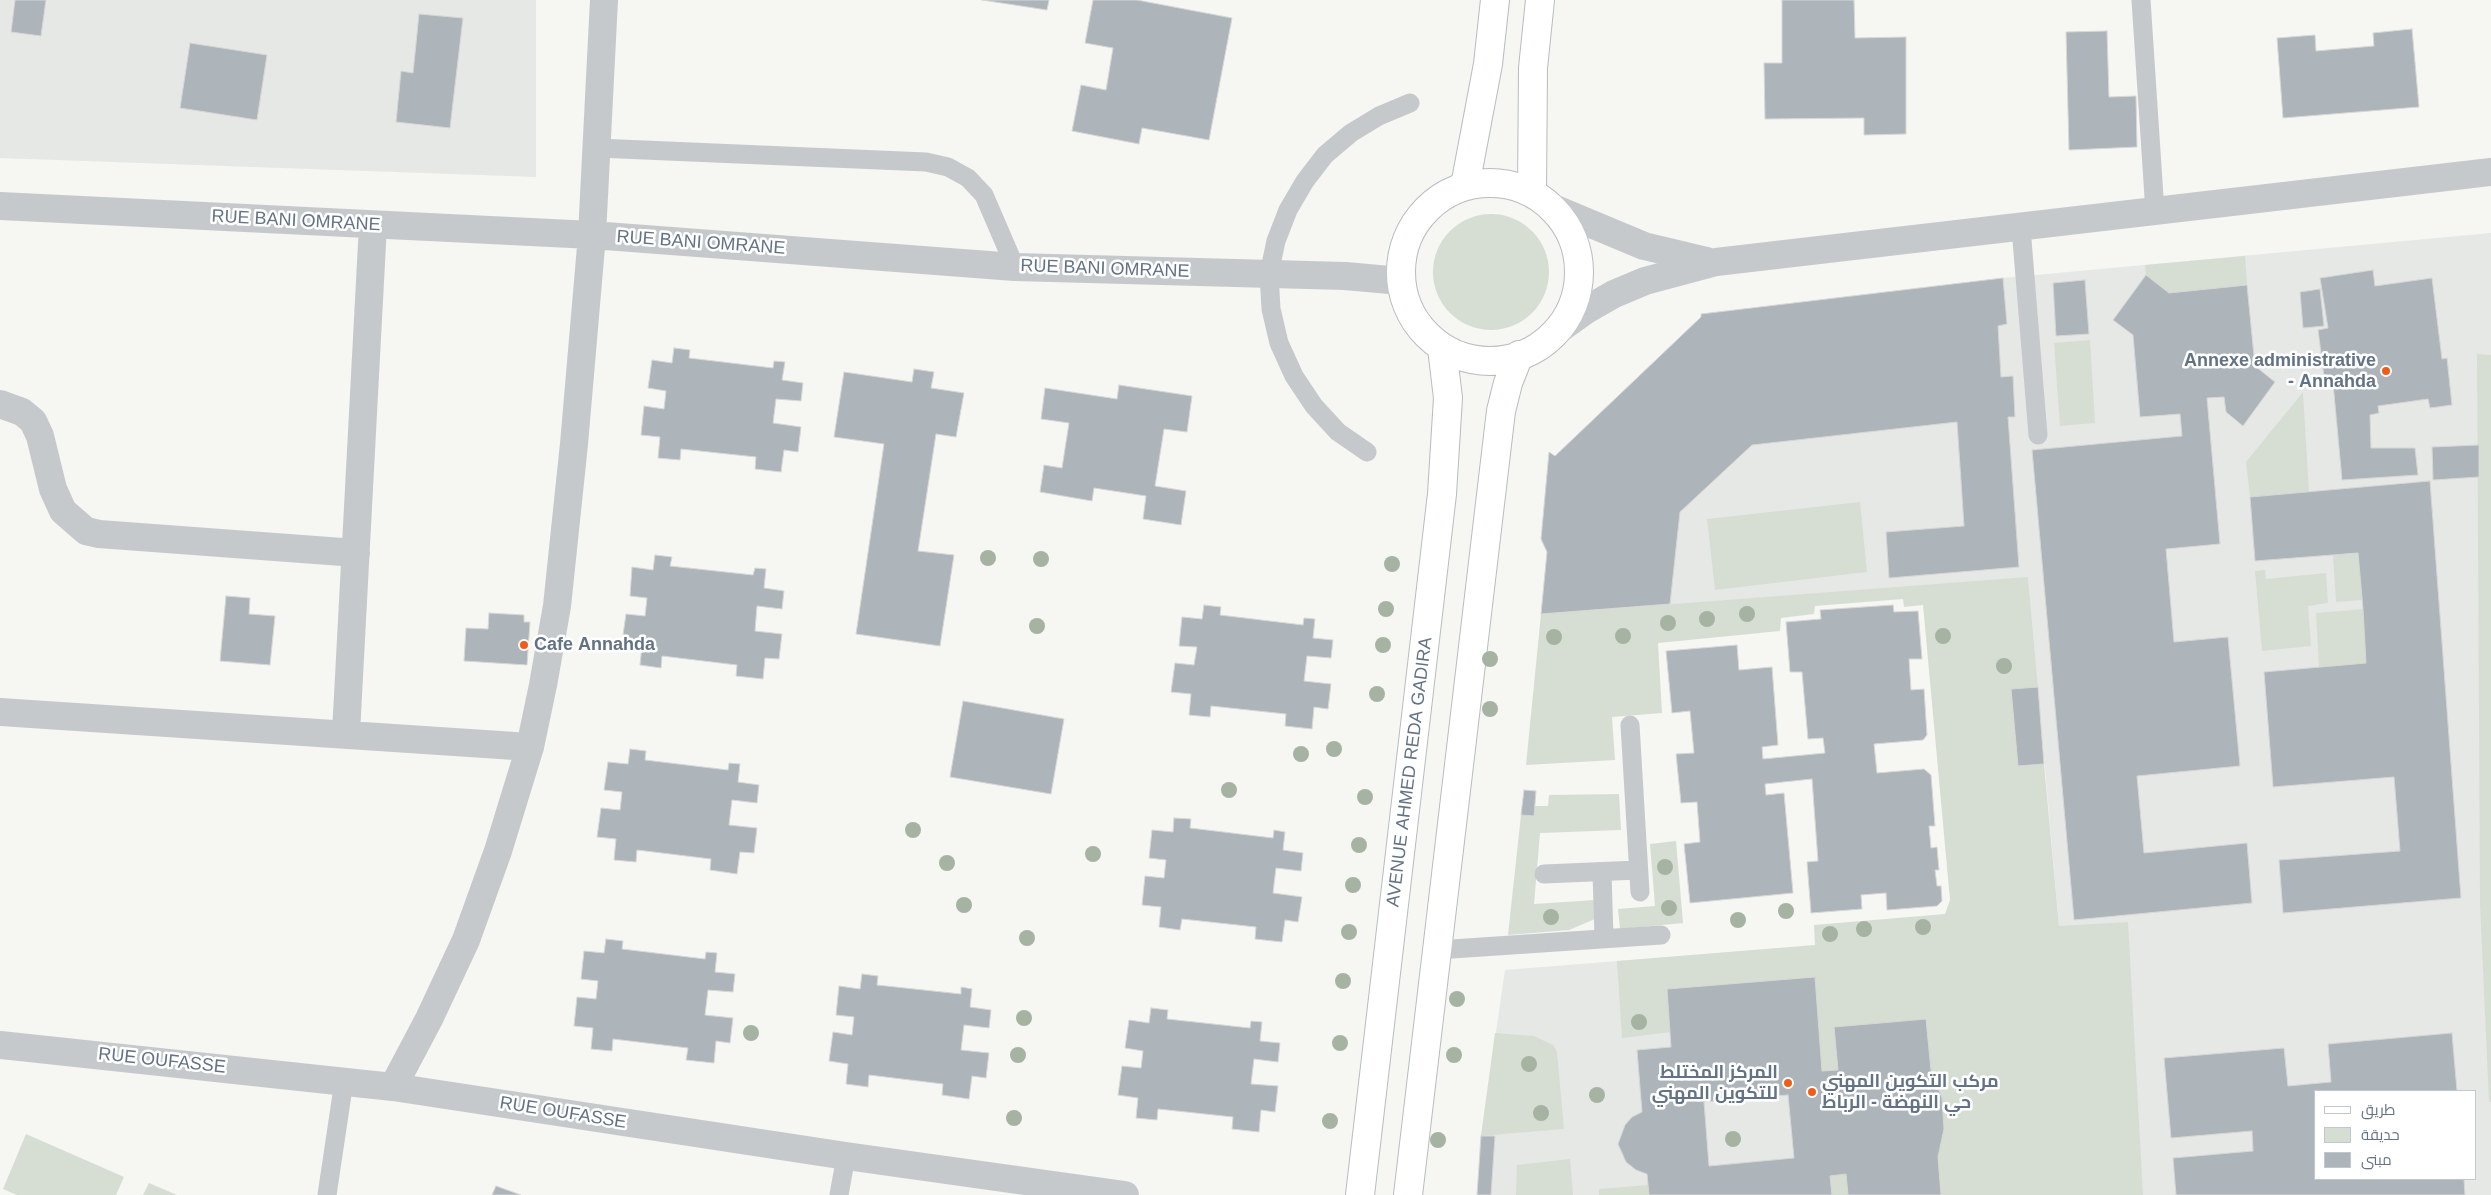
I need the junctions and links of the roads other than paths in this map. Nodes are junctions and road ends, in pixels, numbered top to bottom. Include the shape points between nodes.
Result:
1 (604, 0) edge
2 (1495, 0) edge
3 (1540, 0) edge
4 (2141, 0) edge
5 (1410, 103) dead end
6 (597, 148) junction
7 (2491, 172) edge
8 (1465, 186) junction
9 (1543, 201) junction
10 (0, 206) edge
11 (2155, 212) junction
12 (373, 225) junction
13 (2021, 228) junction
14 (592, 235) junction
15 (1716, 262) junction
16 (1015, 267) junction
17 (1269, 274) junction
18 (1401, 281) junction
19 (1558, 330) junction
20 (1442, 348) junction
21 (1519, 355) junction
22 (0, 404) edge
23 (2038, 435) dead end
24 (1367, 452) dead end
25 (356, 553) junction
26 (0, 712) edge
27 (1630, 725) dead end
28 (346, 733) junction
29 (530, 747) junction
30 (1638, 870) junction
31 (1602, 872) junction
32 (1544, 874) dead end
33 (1640, 892) dead end
34 (1661, 935) dead end
35 (1604, 938) junction
36 (1437, 950) junction
37 (0, 1045) edge
38 (344, 1081) junction
39 (392, 1087) junction
40 (846, 1156) junction
41 (327, 1195) edge
42 (839, 1195) edge
43 (1125, 1195) edge
44 (1360, 1195) edge
45 (1408, 1195) edge

1 - 6 street
2 - 8 main road via 1488,64
3 - 9 main road via 1533,68
4 - 11 lane
5 - 17 lane via 1351,133 1325,155 1288,210 1276,241
6 - 14 street
6 - 16 lane via 917,162 948,167 968,178 984,195
7 - 11 street
8 - 9 main road via 1510,184
8 - 18 main road via 1442,196 1424,212 1407,241 1402,257
9 - 15 street via 1644,246
9 - 19 main road via 1571,236 1579,268 1574,301
10 - 12 street, RUE BANI OMRANE
11 - 13 street
12 - 14 street, RUE BANI OMRANE
12 - 25 street
13 - 15 street
13 - 23 lane
14 - 16 street, RUE BANI OMRANE
14 - 29 street via 558,606
15 - 19 street via 1645,281 1614,294
16 - 17 street, RUE BANI OMRANE
17 - 18 street, RUE BANI OMRANE
17 - 24 lane via 1271,309 1280,344 1294,376 1314,406 1338,432
18 - 20 main road via 1412,315 1422,330
19 - 21 main road via 1538,348
20 - 21 main road via 1466,359 1493,361
20 - 44 main road, AVENUE AHMED REDA GADIRA via 1448,398 1442,494
21 - 36 main road via 1501,410
22 - 25 street via 22,412 33,422 63,511 86,531
25 - 28 street
26 - 28 street
27 - 30 lane
28 - 29 street
29 - 39 street via 466,940
30 - 31 lane
30 - 33 lane
31 - 32 lane
31 - 35 lane
34 - 35 lane
35 - 36 lane
36 - 45 main road
37 - 38 street, RUE OUFASSE
38 - 39 street, RUE OUFASSE
38 - 41 lane
39 - 40 street, RUE OUFASSE
40 - 42 lane
40 - 43 street, RUE OUFASSE

